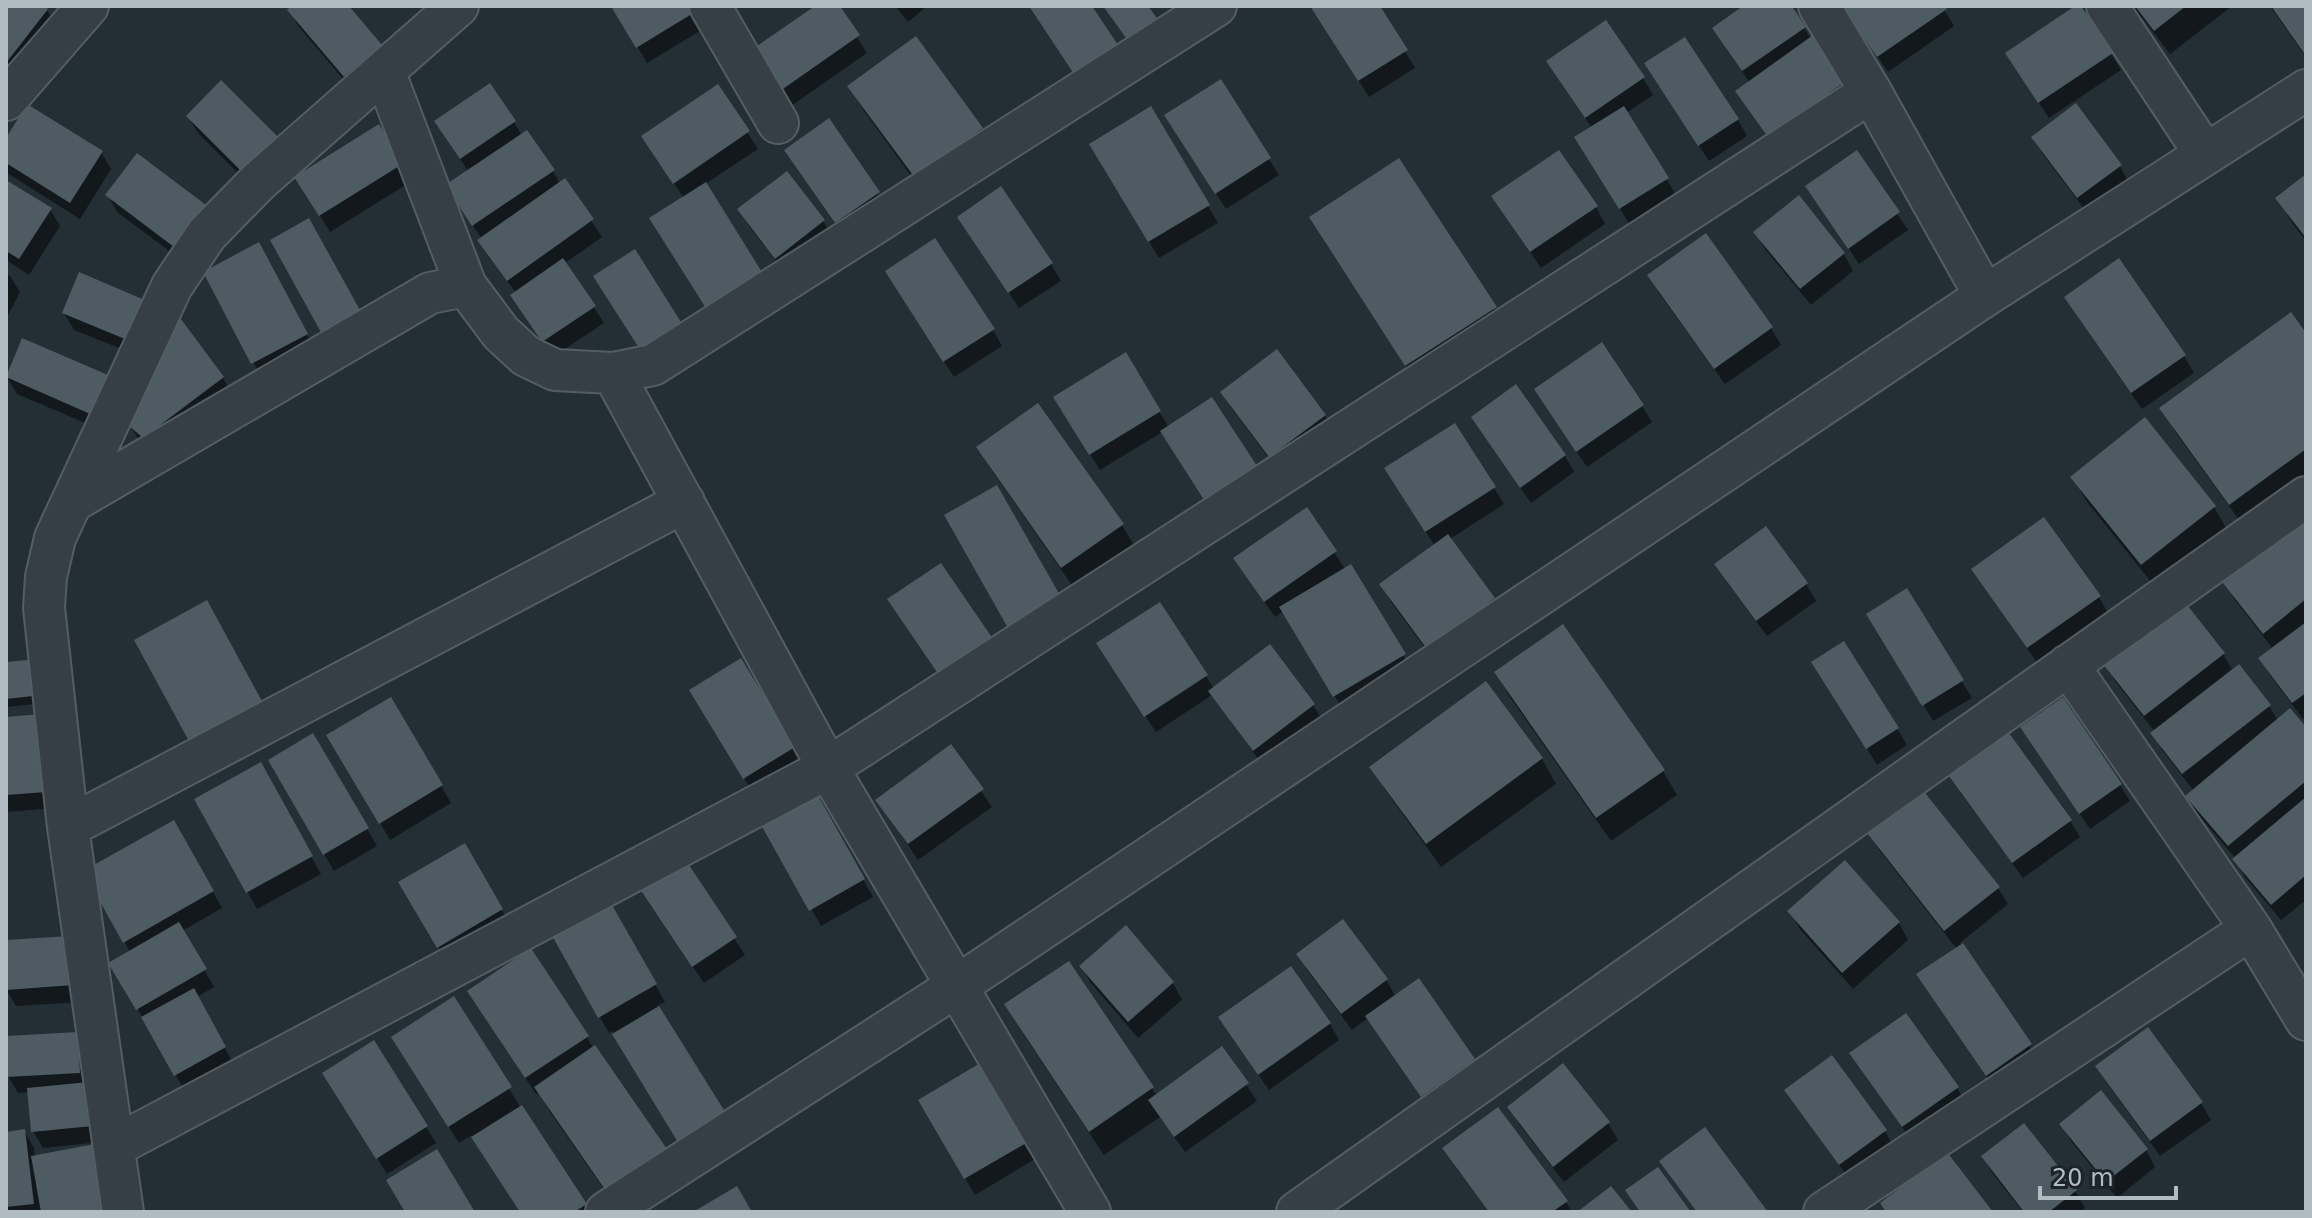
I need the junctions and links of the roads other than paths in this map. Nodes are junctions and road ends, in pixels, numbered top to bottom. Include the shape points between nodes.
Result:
1 (88, 6) edge
2 (458, 6) edge
3 (710, 6) edge
4 (1216, 6) edge
5 (1819, 6) edge
6 (2107, 6) edge
7 (384, 71) junction
8 (2306, 90) edge
9 (1871, 92) junction
10 (6, 100) edge
11 (778, 123) dead end
12 (2205, 154) junction
13 (466, 286) junction
14 (1985, 296) junction
15 (613, 373) junction
16 (2306, 497) edge
17 (72, 502) junction
18 (684, 502) junction
19 (2068, 665) junction
20 (828, 768) junction
21 (68, 827) junction
22 (2251, 929) junction
23 (957, 986) junction
24 (2306, 1020) edge
25 (115, 1146) junction
26 (123, 1212) edge
27 (606, 1212) edge
28 (1090, 1212) edge
29 (1297, 1212) edge
30 (1824, 1212) edge

1 - 10 street
2 - 7 street
3 - 11 street
4 - 15 street via 653,365
5 - 9 street
6 - 12 street
7 - 13 street
7 - 17 street via 207,234 172,286
8 - 12 street
9 - 14 street
9 - 20 street
12 - 14 street
13 - 15 street via 501,333 526,356 555,370
13 - 17 street via 430,293
14 - 23 street
15 - 18 street
16 - 19 street
17 - 21 street via 55,538 44,608
18 - 20 street
18 - 21 street
19 - 22 street
19 - 29 street
20 - 23 street
20 - 25 street
21 - 25 street
22 - 24 street
22 - 30 street
23 - 27 street
23 - 28 street
25 - 26 street

